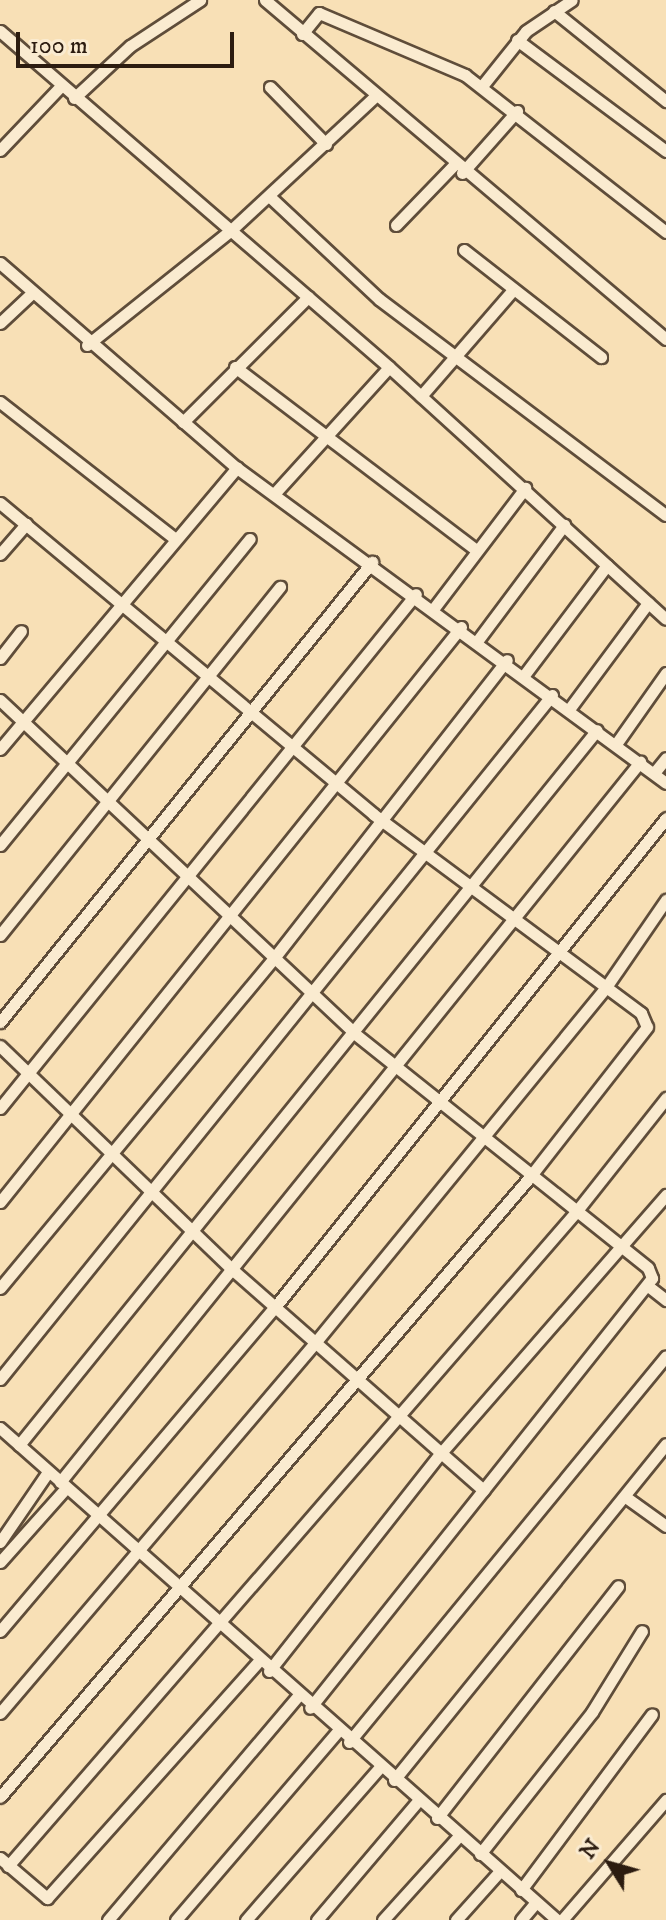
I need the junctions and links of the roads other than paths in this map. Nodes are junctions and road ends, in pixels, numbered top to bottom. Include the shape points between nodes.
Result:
1 (200, 0) edge
2 (265, 0) edge
3 (572, 0) edge
4 (554, 11) junction
5 (0, 31) edge
6 (302, 34) junction
7 (517, 40) junction
8 (61, 86) junction
9 (482, 86) junction
10 (270, 87) dead end
11 (374, 97) junction
12 (74, 98) junction
13 (666, 101) edge
14 (517, 111) junction
15 (326, 144) junction
16 (0, 150) edge
17 (666, 151) edge
18 (458, 169) junction
19 (269, 196) junction
20 (396, 225) dead end
21 (230, 231) junction
22 (666, 232) edge
23 (464, 250) dead end
24 (0, 263) edge
25 (512, 291) junction
26 (31, 294) junction
27 (308, 297) junction
28 (0, 323) edge
29 (666, 339) edge
30 (87, 345) junction
31 (601, 357) dead end
32 (459, 360) junction
33 (235, 367) junction
34 (389, 367) junction
35 (421, 396) junction
36 (0, 402) edge
37 (183, 422) junction
38 (325, 437) junction
39 (237, 468) junction
40 (525, 488) junction
41 (274, 494) junction
42 (0, 503) edge
43 (666, 515) edge
44 (26, 524) junction
45 (564, 525) junction
46 (174, 538) junction
47 (250, 539) dead end
48 (476, 550) junction
49 (0, 554) edge
50 (372, 562) junction
51 (607, 565) junction
52 (280, 587) dead end
53 (416, 594) junction
54 (121, 601) junction
55 (648, 603) junction
56 (434, 608) junction
57 (666, 619) edge
58 (461, 627) junction
59 (21, 631) dead end
60 (167, 638) junction
61 (478, 640) junction
62 (0, 658) edge
63 (507, 660) junction
64 (666, 673) edge
65 (211, 674) junction
66 (525, 674) junction
67 (552, 695) junction
68 (0, 700) edge
69 (570, 708) junction
70 (254, 710) junction
71 (23, 721) junction
72 (597, 730) junction
73 (616, 744) junction
74 (0, 749) edge
75 (296, 749) junction
76 (666, 758) edge
77 (68, 762) junction
78 (640, 762) junction
79 (654, 773) junction
80 (666, 783) edge
81 (338, 785) junction
82 (110, 801) junction
83 (666, 818) edge
84 (380, 820) junction
85 (152, 839) junction
86 (0, 845) edge
87 (425, 855) junction
88 (191, 877) junction
89 (472, 887) junction
90 (666, 900) edge
91 (232, 917) junction
92 (517, 918) junction
93 (0, 935) edge
94 (563, 953) junction
95 (274, 958) junction
96 (606, 987) junction
97 (315, 995) junction
98 (0, 1022) edge
99 (354, 1033) junction
100 (0, 1046) edge
101 (396, 1068) junction
102 (28, 1073) junction
103 (666, 1098) edge
104 (441, 1104) junction
105 (0, 1108) edge
106 (72, 1115) junction
107 (481, 1138) junction
108 (111, 1153) junction
109 (529, 1178) junction
110 (154, 1194) junction
111 (666, 1195) edge
112 (0, 1202) edge
113 (575, 1213) junction
114 (193, 1232) junction
115 (618, 1245) junction
116 (234, 1271) junction
117 (648, 1286) junction
118 (0, 1288) edge
119 (666, 1300) edge
120 (275, 1307) junction
121 (314, 1344) junction
122 (666, 1356) edge
123 (0, 1379) edge
124 (354, 1379) junction
125 (397, 1417) junction
126 (0, 1428) edge
127 (666, 1444) edge
128 (19, 1445) junction
129 (440, 1454) junction
130 (48, 1472) junction
131 (63, 1485) junction
132 (483, 1490) junction
133 (627, 1498) junction
134 (99, 1519) junction
135 (666, 1526) edge
136 (0, 1542) edge
137 (137, 1555) junction
138 (0, 1562) edge
139 (618, 1586) dead end
140 (180, 1591) junction
141 (220, 1627) junction
142 (0, 1631) edge
143 (642, 1631) dead end
144 (258, 1662) junction
145 (269, 1671) junction
146 (297, 1697) junction
147 (310, 1708) junction
148 (0, 1713) edge
149 (652, 1714) dead end
150 (337, 1732) junction
151 (349, 1742) junction
152 (379, 1768) junction
153 (394, 1780) junction
154 (0, 1797) edge
155 (666, 1800) edge
156 (418, 1801) junction
157 (437, 1818) junction
158 (459, 1836) junction
159 (480, 1854) junction
160 (4, 1862) edge
161 (500, 1871) junction
162 (521, 1890) junction
163 (536, 1902) junction
164 (108, 1920) edge
165 (176, 1920) edge
166 (246, 1920) edge
167 (317, 1920) edge
168 (383, 1920) edge
169 (456, 1920) edge
170 (521, 1920) edge
171 (560, 1920) edge

1 - 12 street via 130,46
2 - 6 street
3 - 4 street
4 - 7 street
4 - 13 street
5 - 8 street
6 - 9 street via 319,13
6 - 11 street
7 - 9 street
7 - 17 street
8 - 12 street
8 - 16 street
9 - 14 street
10 - 15 street
11 - 15 street
11 - 18 street
12 - 21 street
14 - 18 street
14 - 22 street
15 - 19 street
18 - 20 street
18 - 29 street
19 - 21 street
19 - 32 street via 365,288
21 - 27 street
21 - 30 street
23 - 25 street
24 - 26 street
25 - 31 street
25 - 32 street
26 - 28 street
26 - 30 street
27 - 33 street
27 - 34 street
30 - 37 street
32 - 35 street
32 - 43 street
33 - 37 street
33 - 38 street
34 - 35 street
34 - 38 street
35 - 40 street
36 - 46 street
37 - 39 street
38 - 41 street
38 - 48 street
39 - 41 street
39 - 46 street
40 - 45 street
40 - 48 street
41 - 50 street
42 - 44 street
44 - 49 street
44 - 54 street
45 - 51 street
45 - 61 street
46 - 54 street
47 - 60 street
48 - 56 street
50 - 53 street
50 - 70 street
51 - 55 street
51 - 66 street
52 - 65 street
53 - 56 street
53 - 75 street
54 - 60 street
54 - 71 street
55 - 57 street
55 - 69 street
56 - 58 street
58 - 61 street
58 - 81 street
59 - 62 street
60 - 65 street
60 - 77 street
61 - 63 street
63 - 66 street
63 - 84 street
64 - 73 street
65 - 70 street
65 - 82 street
66 - 67 street
67 - 69 street
67 - 87 street
68 - 71 street
69 - 72 street
70 - 75 street
70 - 85 street
71 - 74 street
71 - 77 street
72 - 73 street
72 - 89 street
73 - 78 street
75 - 81 street
75 - 88 street
76 - 79 street
77 - 82 street
77 - 86 street
78 - 79 street
78 - 92 street
79 - 80 street
81 - 84 street
81 - 91 street
82 - 85 street
82 - 93 street
83 - 94 street
84 - 87 street
84 - 95 street
85 - 88 street
85 - 98 street
87 - 89 street
87 - 97 street
88 - 91 street
88 - 102 street
89 - 92 street
89 - 99 street
90 - 96 street
91 - 95 street
91 - 106 street
92 - 94 street
92 - 101 street
94 - 96 street
94 - 104 street
95 - 97 street
95 - 108 street
96 - 107 street
96 - 109 street via 641,1013 647,1027
97 - 99 street
97 - 110 street
99 - 101 street
99 - 114 street
100 - 102 street
101 - 104 street
101 - 116 street
102 - 105 street
102 - 106 street
103 - 113 street
104 - 107 street
104 - 120 street
106 - 108 street
106 - 112 street
107 - 109 street
107 - 121 street
108 - 110 street
108 - 118 street
109 - 113 street
109 - 124 street
110 - 114 street
110 - 123 street
111 - 115 street
113 - 115 street
113 - 125 street
114 - 116 street
114 - 128 street
115 - 117 street via 648,1268
115 - 129 street
116 - 120 street
116 - 131 street
117 - 119 street
117 - 132 street
120 - 121 street
120 - 134 street
121 - 124 street
121 - 137 street
122 - 151 street
124 - 125 street
124 - 140 street
125 - 129 street
125 - 141 street
126 - 128 street
127 - 133 street
128 - 130 street
129 - 132 street
129 - 145 street
130 - 131 street
130 - 136 street
131 - 134 street
131 - 138 street
132 - 147 street
133 - 135 street
133 - 153 street
134 - 137 street
134 - 142 street
137 - 140 street
137 - 148 street
139 - 157 street
140 - 141 street
140 - 154 street
141 - 144 street
141 - 160 street
143 - 159 street via 592,1712
144 - 145 street
144 - 160 street via 47,1898
145 - 146 street
146 - 147 street
146 - 164 street
147 - 150 street
149 - 162 street
150 - 151 street
150 - 165 street
151 - 152 street
152 - 153 street
152 - 166 street
153 - 156 street
155 - 171 street
156 - 157 street
156 - 167 street
157 - 158 street
158 - 159 street
158 - 168 street
159 - 161 street
161 - 162 street
161 - 169 street
162 - 163 street
163 - 170 street
163 - 171 street

